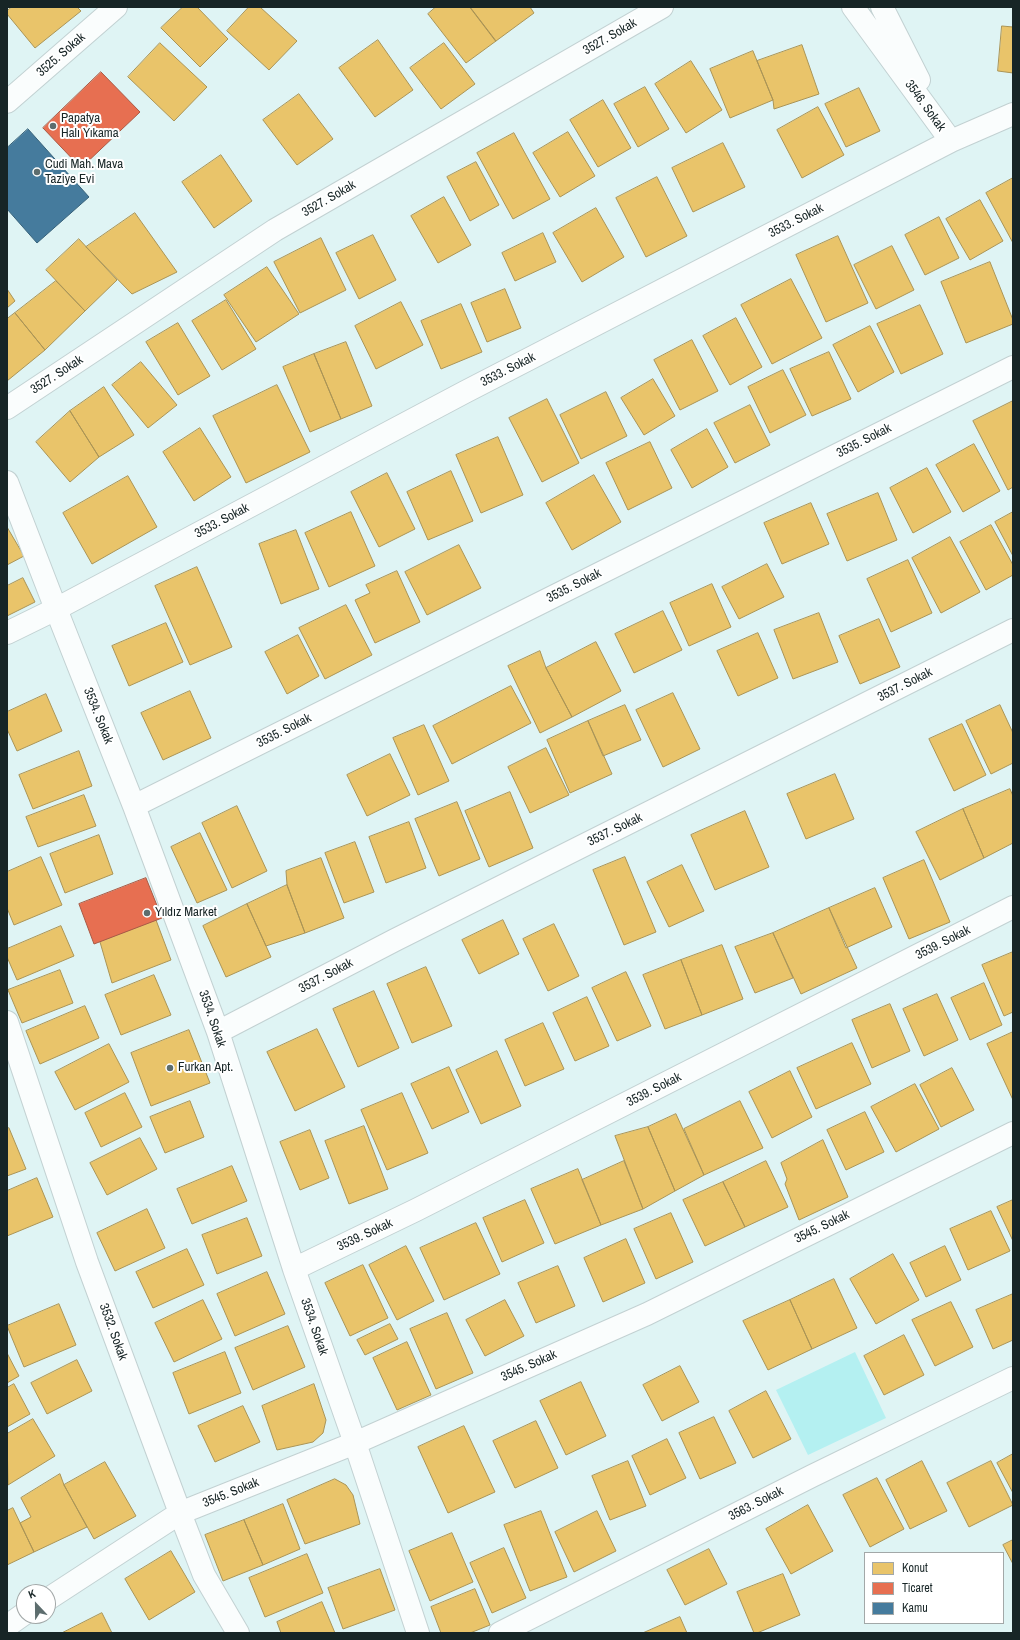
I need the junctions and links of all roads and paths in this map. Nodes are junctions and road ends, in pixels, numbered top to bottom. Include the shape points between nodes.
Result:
1 (853, 7) edge
2 (882, 7) edge
3 (112, 8) edge
4 (656, 9) edge
5 (7, 102) edge
6 (1013, 114) edge
7 (951, 141) junction
8 (1013, 367) edge
9 (7, 408) edge
10 (7, 482) edge
11 (56, 609) junction
12 (1013, 630) edge
13 (7, 633) edge
14 (134, 806) junction
15 (1013, 907) edge
16 (7, 1022) edge
17 (218, 1032) junction
18 (1013, 1133) edge
19 (294, 1269) junction
20 (1013, 1378) edge
21 (355, 1443) junction
22 (180, 1513) junction
23 (56, 1594) edge
24 (16, 1620) edge
25 (7, 1626) edge
26 (238, 1633) edge
27 (418, 1633) edge
28 (500, 1633) edge

1 - 7 street, 3546. Sokak
2 - 7 street, 3546. Sokak
3 - 5 street, 3525. Sokak
4 - 9 street, 3527. Sokak via 275,230
6 - 7 street, 3533. Sokak
7 - 11 street, 3533. Sokak via 465,392
8 - 14 street, 3535. Sokak
10 - 11 street, 3534. Sokak
11 - 13 street, 3533. Sokak
11 - 14 street, 3534. Sokak
12 - 17 street, 3537. Sokak via 395,940
14 - 17 street, 3534. Sokak
15 - 19 street, 3539. Sokak via 416,1210
16 - 22 street, 3532. Sokak via 87,1262
17 - 19 street, 3534. Sokak
18 - 21 street, 3545. Sokak via 647,1314
19 - 21 street, 3534. Sokak
20 - 28 street, 3563. Sokak
21 - 22 street, 3545. Sokak
21 - 27 street, 3534. Sokak
22 - 23 street, 3545. Sokak
22 - 26 street, 3532. Sokak via 204,1575
24 - 25 street

